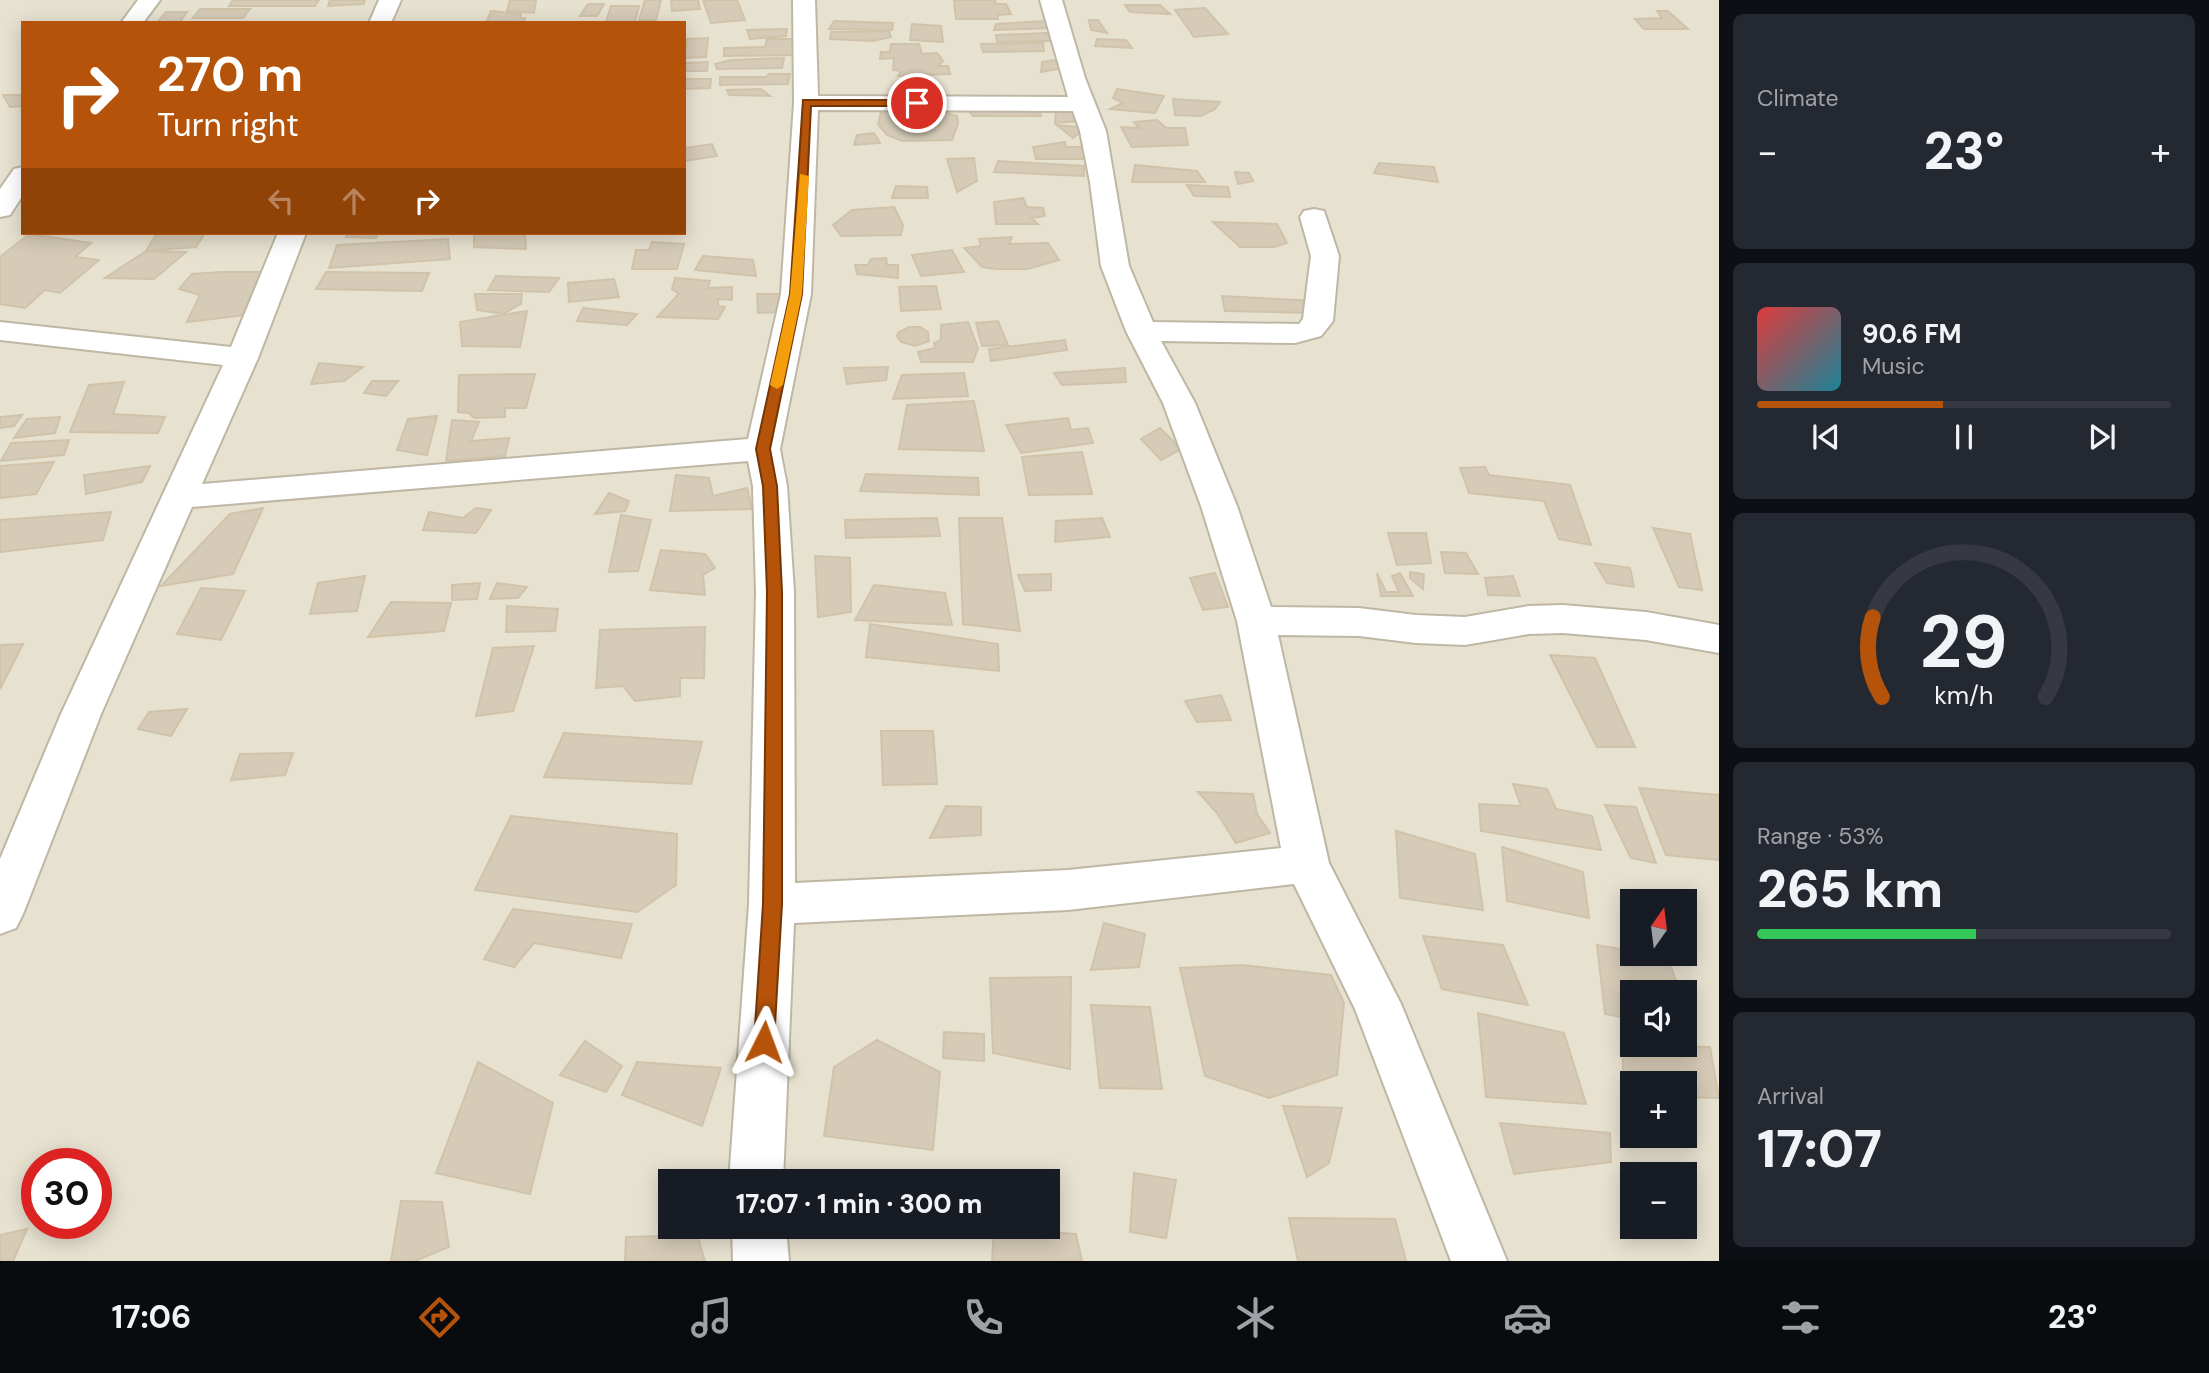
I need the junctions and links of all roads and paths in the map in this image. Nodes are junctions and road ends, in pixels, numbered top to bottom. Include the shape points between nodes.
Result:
1 (149, 0) edge
2 (390, 0) edge
3 (804, 0) edge
4 (1051, 0) edge
5 (133, 21) edge
6 (381, 21) edge
7 (806, 103) junction
8 (1082, 104) junction
9 (21, 178) edge
10 (0, 209) edge
11 (1314, 217) dead end
12 (291, 235) edge
13 (0, 331) edge
14 (1141, 331) junction
15 (242, 358) junction
16 (763, 449) junction
17 (179, 498) junction
18 (1256, 621) junction
19 (1719, 639) edge
20 (1307, 863) junction
21 (772, 904) junction
22 (0, 914) edge
23 (757, 1169) edge
24 (760, 1239) edge
25 (761, 1261) edge
26 (1479, 1261) edge

1 - 5 street
2 - 6 street
3 - 7 street
4 - 8 street
7 - 8 street
7 - 16 street via 796,294
8 - 14 street via 1093,131 1115,266
9 - 10 street
11 - 14 street via 1325,256 1318,321 1310,330 1295,334
12 - 15 street
13 - 15 street
14 - 18 street via 1184,416
15 - 17 street
16 - 17 street
16 - 21 street via 770,486 775,592
17 - 22 street via 81,714
18 - 19 street via 1359,622 1465,631 1529,620 1573,619
18 - 20 street
20 - 21 street via 1068,890
20 - 26 street via 1377,1004
21 - 23 street
24 - 25 street

